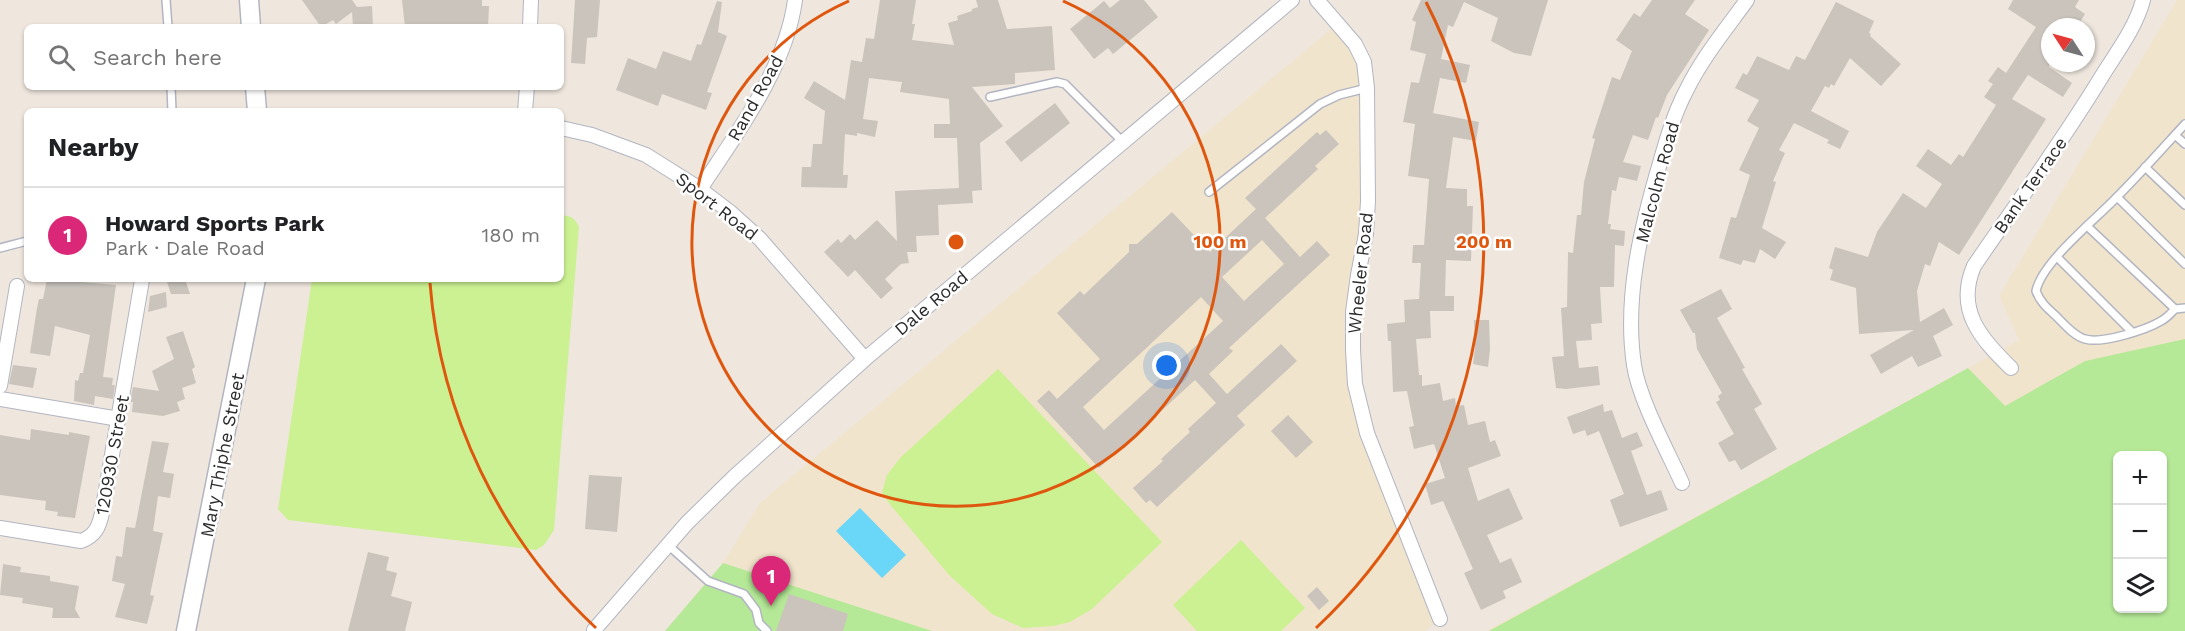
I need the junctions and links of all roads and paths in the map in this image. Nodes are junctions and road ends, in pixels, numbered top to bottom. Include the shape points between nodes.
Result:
1 (166, 0) edge
2 (249, 0) edge
3 (531, 0) edge
4 (795, 0) edge
5 (1292, 0) edge
6 (1317, 0) edge
7 (1747, 0) edge
8 (2143, 0) edge
9 (168, 24) edge
10 (251, 24) edge
11 (530, 24) edge
12 (1367, 88) junction
13 (171, 90) edge
14 (255, 90) edge
15 (527, 90) edge
16 (990, 97) dead end
17 (172, 108) edge
18 (257, 108) edge
19 (525, 108) edge
20 (2185, 124) edge
21 (564, 129) edge
22 (2175, 135) junction
23 (1123, 142) junction
24 (2185, 144) edge
25 (2145, 167) junction
26 (700, 189) junction
27 (1209, 192) dead end
28 (2117, 197) junction
29 (2185, 205) edge
30 (2087, 226) junction
31 (24, 242) edge
32 (0, 248) edge
33 (2057, 257) junction
34 (2185, 264) edge
35 (142, 282) edge
36 (255, 282) edge
37 (17, 286) dead end
38 (2185, 308) edge
39 (2175, 309) junction
40 (2132, 332) junction
41 (865, 359) junction
42 (2011, 368) dead end
43 (0, 386) edge
44 (0, 399) edge
45 (118, 419) junction
46 (1682, 483) dead end
47 (0, 528) edge
48 (668, 545) junction
49 (1440, 619) dead end
50 (594, 630) edge
51 (186, 631) edge
52 (767, 631) edge

1 - 9 lane
2 - 10 street
3 - 11 street
4 - 26 street, Rand Road via 783,48 772,70
5 - 23 street, Dale Road
6 - 12 street, Wheeler Road via 1355,44 1364,62
7 - 46 street, Malcolm Road via 1703,61 1673,118 1646,210 1633,287 1634,367
8 - 42 street, Bank Terrace via 2124,41 2077,118 1974,266 1967,282 1971,316 1989,346
12 - 27 lane via 1339,94 1320,104
12 - 49 street, Wheeler Road via 1368,201 1353,312 1355,384 1367,433
13 - 17 lane
14 - 18 street
15 - 19 street
16 - 23 lane via 1057,82 1065,84
20 - 22 lane
21 - 26 street, Sport Road via 646,155
22 - 24 lane
22 - 25 lane
23 - 41 street, Dale Road
25 - 28 lane
25 - 29 lane
26 - 41 street, Sport Road via 760,239
28 - 30 lane
28 - 34 lane
30 - 33 lane
30 - 39 lane
31 - 32 lane
33 - 40 lane
33 - 40 lane via 2037,283 2038,299 2045,307 2086,339 2107,339
35 - 45 street, 120930 Street
36 - 51 street, Mary Thiphe Street
37 - 43 street
38 - 39 lane
39 - 40 lane via 2163,320
41 - 48 street, Dale Road via 734,477
44 - 45 street
45 - 47 street, 120930 Street via 95,533 81,541
48 - 50 street, Dale Road
48 - 52 lane via 708,581 744,594

